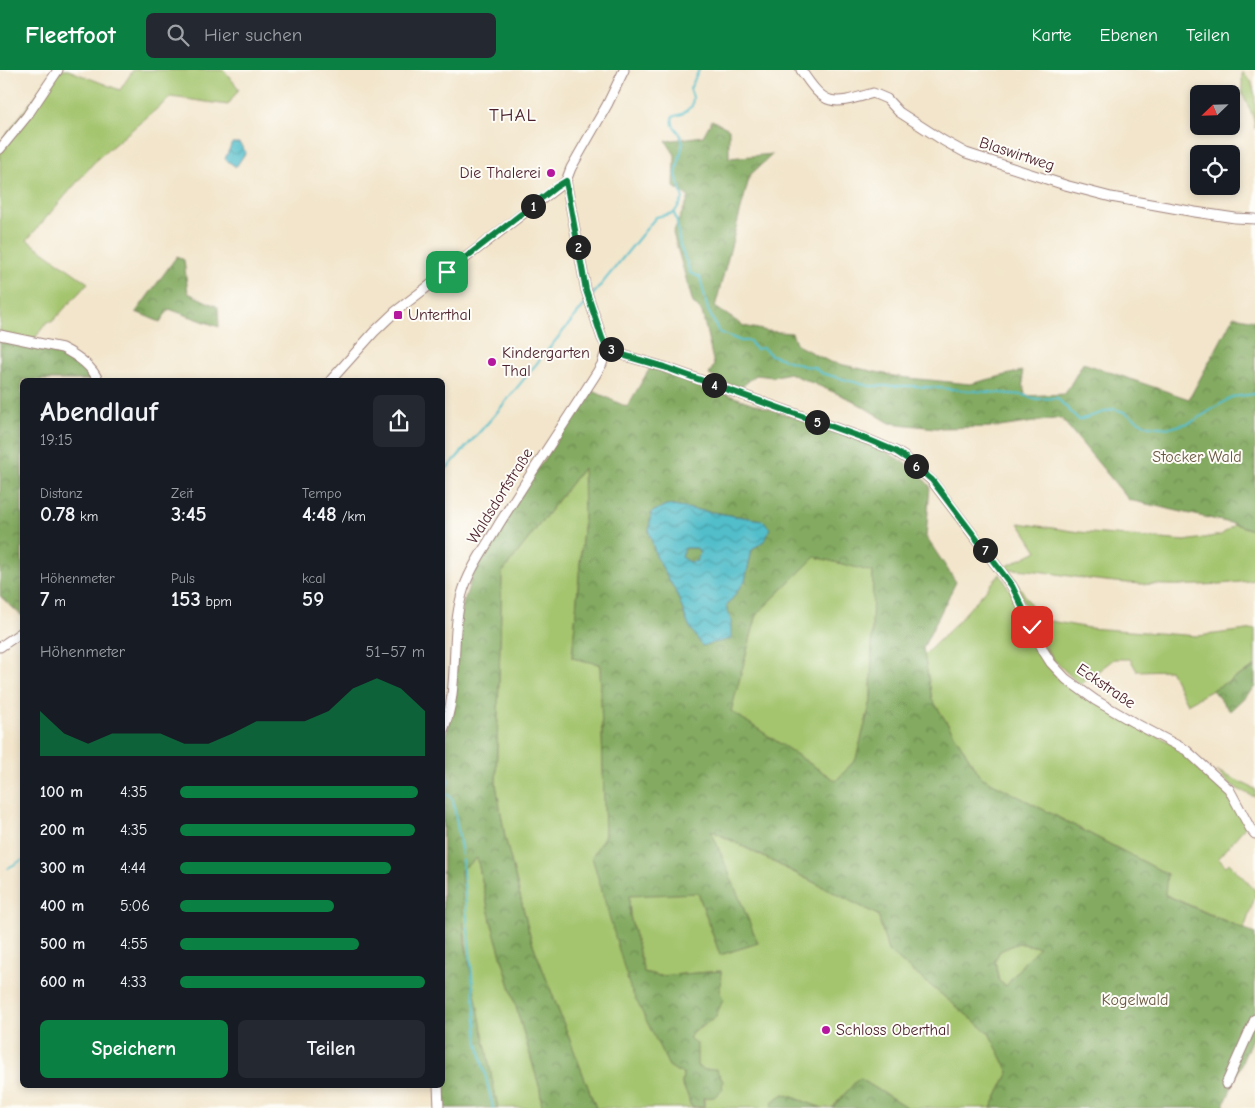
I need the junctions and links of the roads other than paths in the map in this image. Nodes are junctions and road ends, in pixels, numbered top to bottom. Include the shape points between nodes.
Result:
1 (58, 70) edge
2 (624, 70) edge
3 (801, 70) edge
4 (0, 149) edge
5 (566, 181) junction
6 (1255, 219) edge
7 (0, 335) edge
8 (606, 347) junction
9 (97, 378) edge
10 (333, 378) edge
11 (20, 633) edge
12 (0, 646) edge
13 (445, 725) edge
14 (1255, 834) edge
15 (1255, 1019) edge
16 (1226, 1084) dead end
17 (438, 1088) edge
18 (439, 1108) edge

1 - 4 street
2 - 5 street
3 - 6 street, Blaswirtweg via 814,89 827,100 845,101 873,93 966,153 1111,197
5 - 8 street via 588,294
5 - 10 street via 396,312
7 - 9 street via 62,348 89,366
8 - 13 street, Waldsdorfstraße via 596,374 469,575 458,614 450,712
8 - 14 street, Eckstraße via 869,440 906,458 932,480 1005,576 1044,652 1066,679 1095,700 1186,750 1229,789
11 - 12 street
15 - 16 street
17 - 18 street

